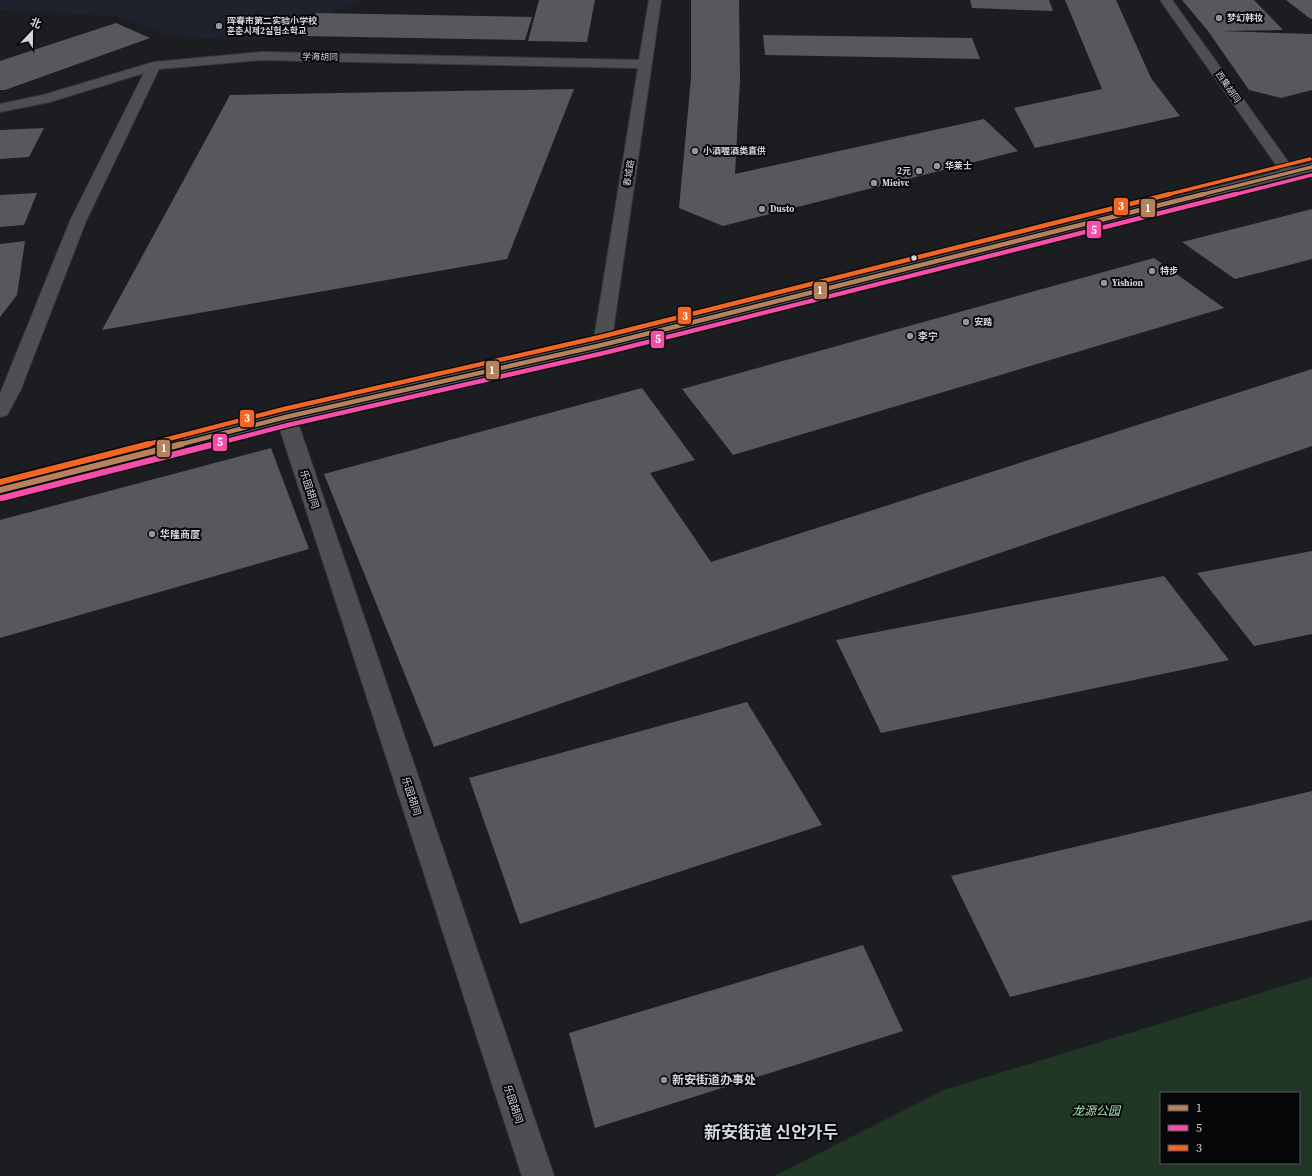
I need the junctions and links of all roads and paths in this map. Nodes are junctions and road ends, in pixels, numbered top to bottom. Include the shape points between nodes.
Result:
1 (655, 0) edge
2 (1166, 0) edge
3 (646, 64) junction
4 (154, 66) junction
5 (0, 108) edge
6 (1312, 167) edge
7 (1289, 173) junction
8 (602, 345) junction
9 (6, 389) edge
10 (0, 411) edge
11 (286, 417) junction
12 (0, 490) edge
13 (538, 1176) edge

1 - 3 street, 春城路
2 - 7 street, 西集胡同
3 - 4 street, 学海胡同 via 262,56
3 - 8 street, 春城路
4 - 5 street, 学海胡同 via 45,99
4 - 9 street via 78,221
6 - 7 main road
7 - 8 main road
8 - 11 main road
9 - 10 street
11 - 12 main road
11 - 13 street, 乐园胡同

